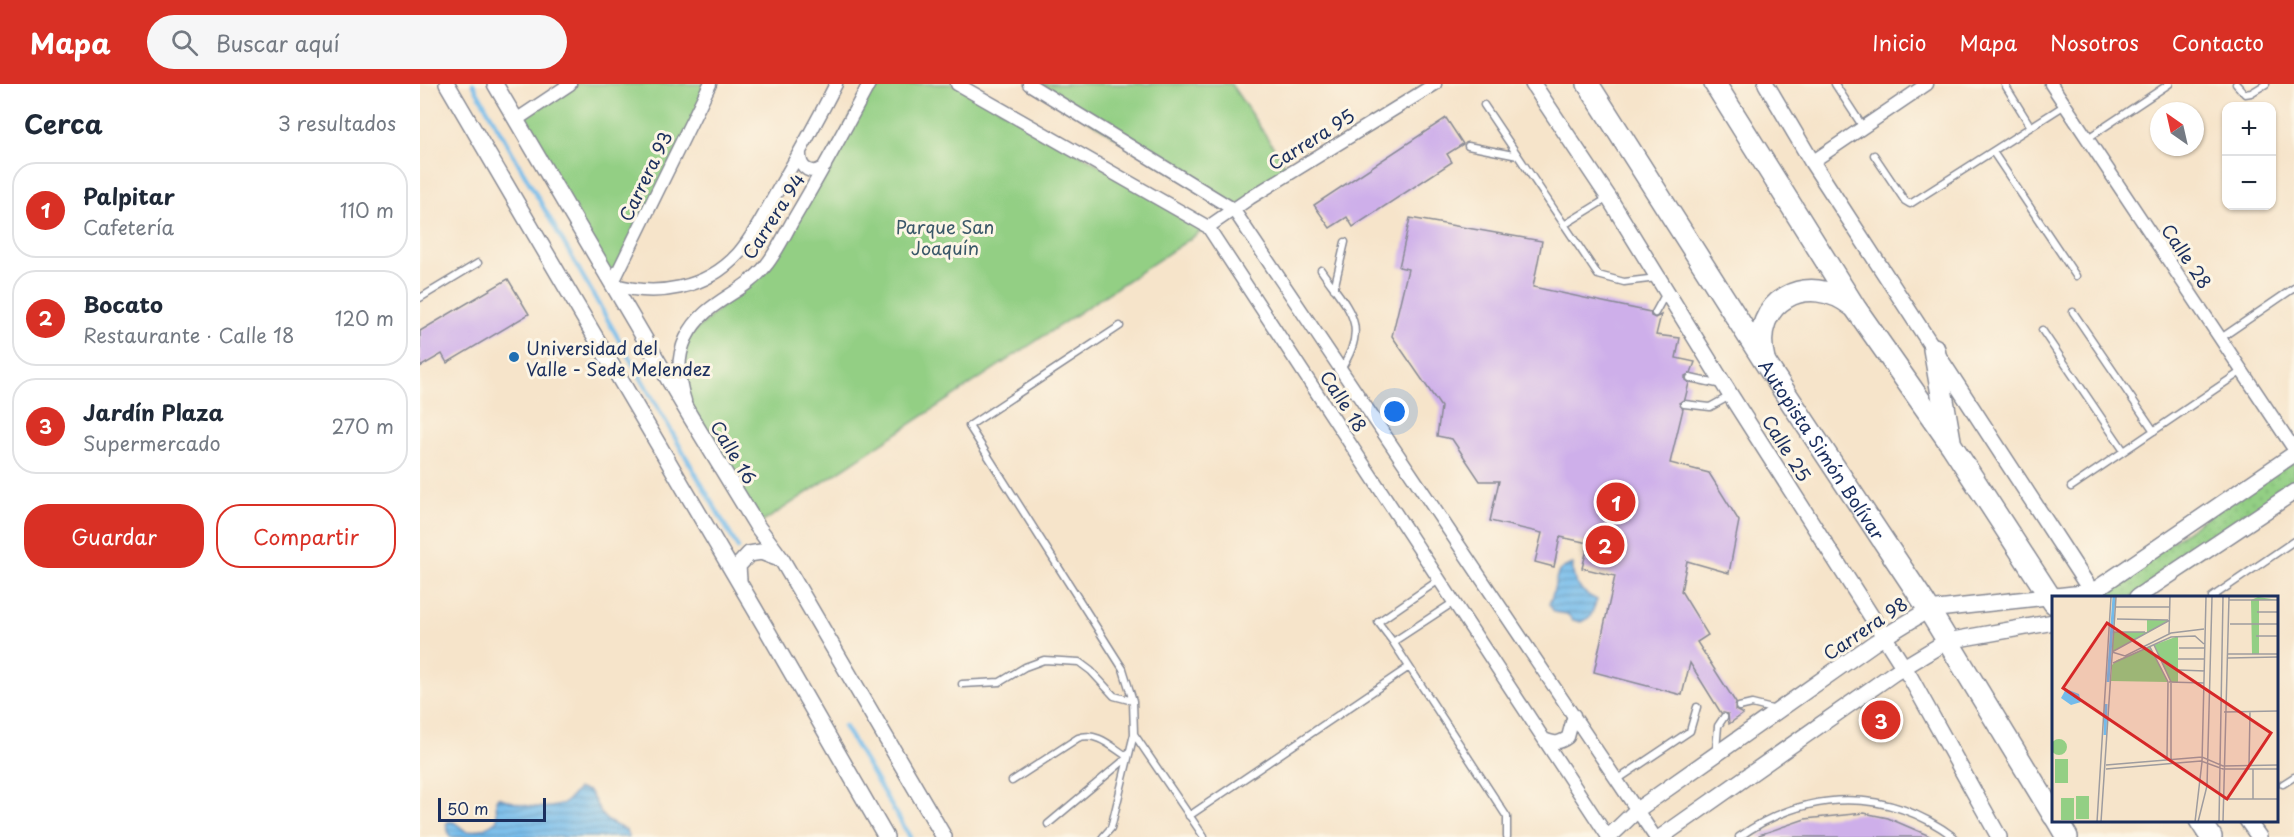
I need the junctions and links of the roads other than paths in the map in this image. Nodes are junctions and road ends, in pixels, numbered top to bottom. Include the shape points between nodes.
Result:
1 (447, 84) edge
2 (495, 84) edge
3 (570, 84) edge
4 (710, 84) edge
5 (836, 84) edge
6 (869, 84) edge
7 (957, 84) edge
8 (1029, 84) edge
9 (1435, 84) edge
10 (1533, 84) edge
11 (1588, 84) edge
12 (1715, 84) edge
13 (1766, 84) edge
14 (1835, 84) edge
15 (1927, 84) edge
16 (2051, 84) edge
17 (2169, 84) edge
18 (2236, 84) edge
19 (2265, 84) edge
20 (2005, 85) edge
21 (1484, 105) dead end
22 (2065, 105) junction
23 (516, 120) junction
24 (1863, 127) junction
25 (2031, 127) junction
26 (2087, 138) junction
27 (1468, 146) dead end
28 (800, 152) junction
29 (1993, 152) junction
30 (1874, 155) dead end
31 (1518, 156) junction
32 (1812, 162) junction
33 (826, 166) junction
34 (1608, 198) junction
35 (1233, 209) junction
36 (1564, 225) junction
37 (1208, 227) junction
38 (1345, 242) dead end
39 (478, 263) dead end
40 (1320, 270) dead end
41 (2076, 276) dead end
42 (1657, 278) junction
43 (612, 284) junction
44 (2294, 288) edge
45 (1334, 290) junction
46 (1666, 293) junction
47 (420, 298) edge
48 (1857, 309) junction
49 (2073, 312) dead end
50 (1655, 313) dead end
51 (1120, 326) dead end
52 (2042, 330) dead end
53 (2220, 338) junction
54 (1934, 349) junction
55 (1768, 367) junction
56 (1341, 369) junction
57 (2242, 371) junction
58 (1690, 378) dead end
59 (1728, 391) junction
60 (1684, 404) dead end
61 (690, 416) junction
62 (2154, 431) junction
63 (1952, 447) junction
64 (2294, 449) edge
65 (2124, 452) junction
66 (2294, 454) edge
67 (2071, 487) dead end
68 (2294, 492) edge
69 (2294, 541) edge
70 (782, 560) junction
71 (1440, 580) junction
72 (2094, 595) edge
73 (2138, 596) edge
74 (2213, 596) edge
75 (2052, 600) edge
76 (1454, 602) junction
77 (1929, 610) junction
78 (2052, 622) edge
79 (767, 630) junction
80 (1884, 636) junction
81 (1947, 641) junction
82 (1393, 642) junction
83 (1409, 667) junction
84 (1903, 667) junction
85 (962, 684) dead end
86 (1133, 701) junction
87 (1697, 707) dead end
88 (1739, 707) dead end
89 (1779, 711) junction
90 (1574, 716) junction
91 (1724, 717) dead end
92 (1134, 734) junction
93 (1544, 739) junction
94 (1715, 755) junction
95 (1128, 757) junction
96 (2294, 777) edge
97 (1617, 780) junction
98 (1012, 781) dead end
99 (2283, 784) dead end
100 (1637, 810) junction
101 (2052, 813) edge
102 (1190, 816) junction
103 (2058, 822) edge
104 (2201, 822) edge
105 (2248, 822) edge
106 (1048, 824) dead end
107 (886, 837) edge
108 (944, 837) edge
109 (1103, 837) edge
110 (1204, 837) edge
111 (1508, 837) edge
112 (1609, 837) edge
113 (1656, 837) edge
114 (1661, 837) edge
115 (1738, 837) edge
116 (1954, 837) edge
117 (1999, 837) edge
118 (2067, 837) edge
119 (2211, 837) edge
120 (2259, 837) edge

1 - 79 street
2 - 23 street, Calle 16
3 - 23 street
4 - 43 street, Carrera 93
5 - 28 street, Carrera 94
6 - 33 street, Carrera 94
7 - 37 street, Calle 18
8 - 35 street, Calle 18
9 - 35 street, Carrera 95
10 - 34 street, Calle 25
11 - 55 highway, Autopista Simón Bolívar
12 - 48 highway
13 - 32 street
14 - 24 lane
15 - 24 street
16 - 22 street, Calle 28
17 - 26 lane
18 - 19 lane via 2245,94
20 - 25 lane
21 - 31 lane
22 - 25 lane
22 - 26 street, Calle 28
23 - 43 street, Calle 16
24 - 32 street
25 - 29 lane
26 - 53 street, Calle 28
27 - 31 lane
28 - 33 street via 800,161 811,172
28 - 43 street, Carrera 94 via 738,254 717,272 670,290 645,292
29 - 30 lane via 1910,204
29 - 41 lane
31 - 36 lane
32 - 54 street
33 - 61 street, Carrera 94 via 766,266 714,304 697,320 686,339 680,377
34 - 36 lane
34 - 42 street, Calle 25
35 - 37 street, Carrera 95
35 - 56 street, Calle 18
36 - 42 lane via 1598,275 1624,282
37 - 71 street, Calle 18
38 - 45 lane
39 - 47 lane
40 - 45 lane
42 - 46 street, Calle 25
43 - 61 street, Calle 16
44 - 53 lane
45 - 56 lane via 1357,332 1352,354
46 - 50 lane
46 - 59 street, Calle 25
48 - 55 highway via 1821,290 1804,290 1786,298 1771,311 1763,329 1762,349
48 - 63 highway
49 - 62 lane
51 - 86 lane via 969,426 1123,669
52 - 65 lane
53 - 57 street, Calle 28
54 - 63 highway
54 - 72 street
55 - 77 highway, Autopista Simón Bolívar
56 - 90 street, Calle 18
57 - 62 lane
57 - 64 street, Calle 28
58 - 59 lane
59 - 60 lane via 1710,407
59 - 80 street, Calle 25
61 - 70 street, Calle 16
62 - 65 lane
63 - 75 highway
65 - 67 lane
66 - 72 street, Carrera 98
68 - 73 street
69 - 74 lane
70 - 79 street via 753,552 743,559 738,570 738,578
70 - 108 street, Calle 16
71 - 76 street, Calle 18
71 - 82 lane via 1378,622
75 - 77 street, Carrera 98
76 - 82 lane
76 - 93 street, Calle 18
77 - 80 street, Carrera 98
77 - 81 highway, Autopista Simón Bolívar
78 - 81 street
79 - 107 street
80 - 84 street, Calle 25
80 - 89 street, Carrera 98
81 - 84 street
81 - 101 highway, Autopista Simón Bolívar
82 - 83 lane
83 - 102 lane
83 - 111 lane via 1507,817
84 - 114 street
84 - 117 street, Calle 25
85 - 86 lane via 1000,682 1044,660 1079,662 1114,696
86 - 92 lane
87 - 97 lane via 1690,731
88 - 89 lane via 1752,704
89 - 94 street, Carrera 98
90 - 93 street via 1568,737 1562,742
90 - 97 street, Calle 18
91 - 94 lane via 1718,726
92 - 95 lane
92 - 102 lane
93 - 112 street, Calle 18
94 - 100 street, Carrera 98
95 - 98 lane via 1099,738 1087,735
95 - 106 lane
95 - 109 lane via 1111,828
96 - 99 lane
97 - 100 street, Calle 18
100 - 112 street, Carrera 98
100 - 113 street, Calle 18
102 - 110 lane
103 - 118 highway
104 - 119 highway
105 - 120 street
115 - 116 lane via 1773,817 1842,799 1898,807 1935,823

